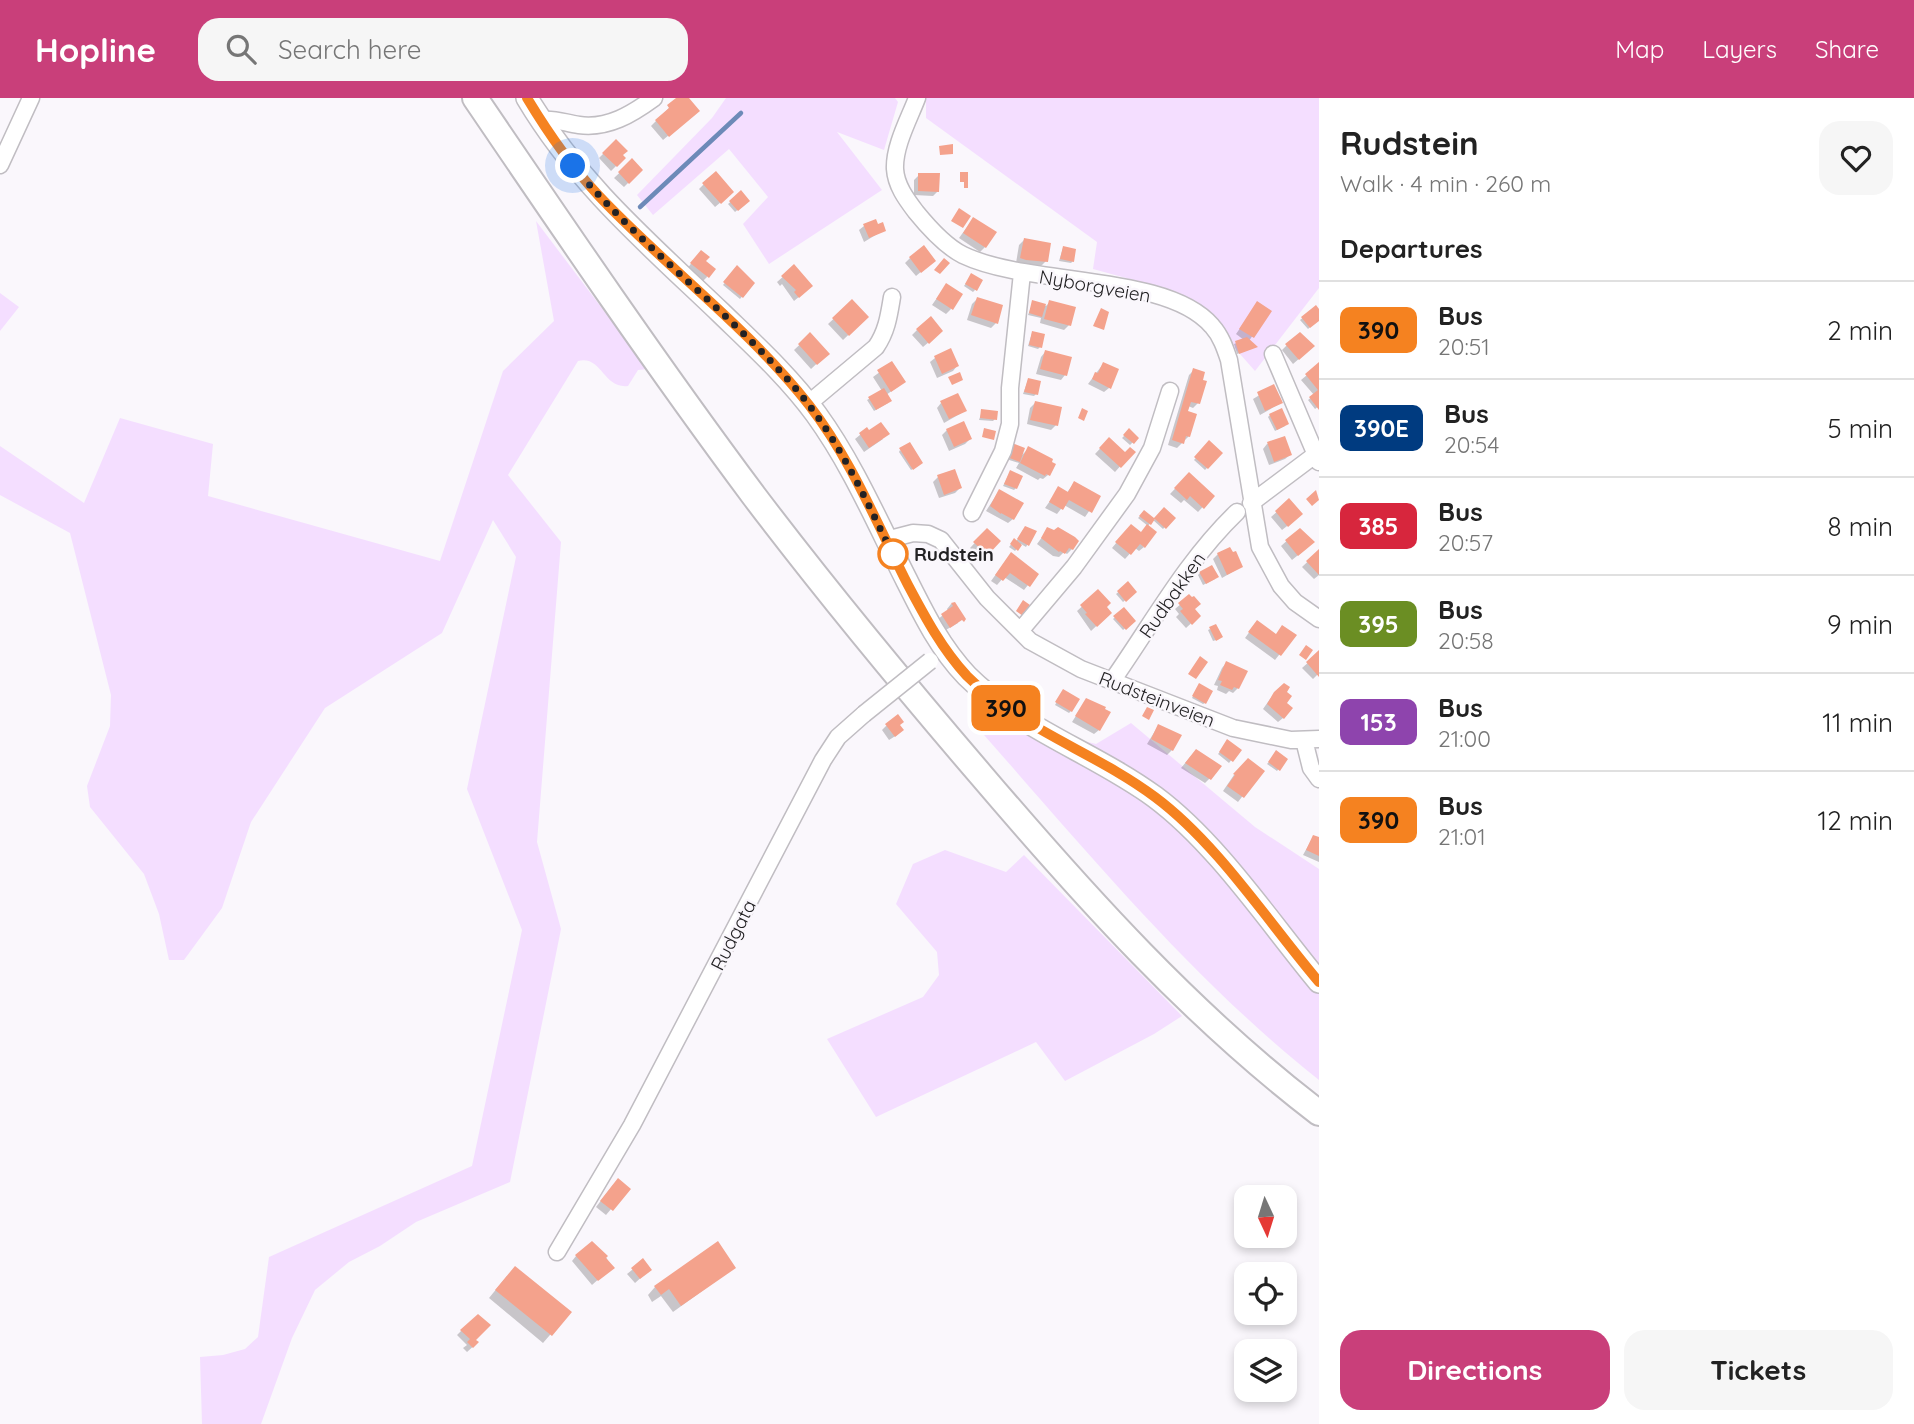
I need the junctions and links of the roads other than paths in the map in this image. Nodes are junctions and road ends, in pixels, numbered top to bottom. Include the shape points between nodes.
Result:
1 (32, 98) edge
2 (475, 98) edge
3 (489, 98) edge
4 (527, 98) edge
5 (654, 98) edge
6 (917, 98) edge
7 (541, 120) junction
8 (0, 165) edge
9 (1022, 274) junction
10 (892, 297) dead end
11 (1273, 354) dead end
12 (1170, 391) dead end
13 (808, 404) junction
14 (1318, 457) edge
15 (1251, 503) junction
16 (972, 513) dead end
17 (1237, 513) dead end
18 (886, 540) junction
19 (1319, 619) edge
20 (1020, 631) junction
21 (937, 655) junction
22 (1112, 681) junction
23 (1311, 740) edge
24 (1319, 779) edge
25 (1319, 982) edge
26 (1319, 1098) edge
27 (1319, 1113) edge
28 (557, 1252) dead end

1 - 8 street
2 - 27 highway via 673,385 908,689 1050,855 1149,961 1240,1050
3 - 26 highway via 714,422 927,693 1149,945 1248,1041
4 - 7 main road
5 - 7 street via 622,119 590,125
6 - 9 street, Nyborgveien via 897,154 895,171 902,192 924,222 954,249
7 - 13 main road via 597,194 755,345
9 - 15 street, Nyborgveien via 1141,290 1180,304 1213,327 1229,360
9 - 16 street via 1010,424 1003,451
10 - 13 street via 883,337 876,347
11 - 14 street
12 - 20 street via 1152,448 1127,494
13 - 18 main road via 836,445
14 - 15 street
15 - 19 street, Nyborgveien via 1260,547 1271,570 1295,602
17 - 22 street, Rudbakken via 1181,577
18 - 20 street, Rudsteinveien via 913,533 941,540
18 - 21 main road via 924,614
20 - 22 street, Rudsteinveien via 1070,664
21 - 25 main road via 1001,704 1139,786 1180,817
21 - 28 street, Rudgata, bridge via 838,737 823,760 638,1114
22 - 23 street, Rudsteinveien via 1233,728
23 - 24 street, Rudsteinveien via 1311,768

